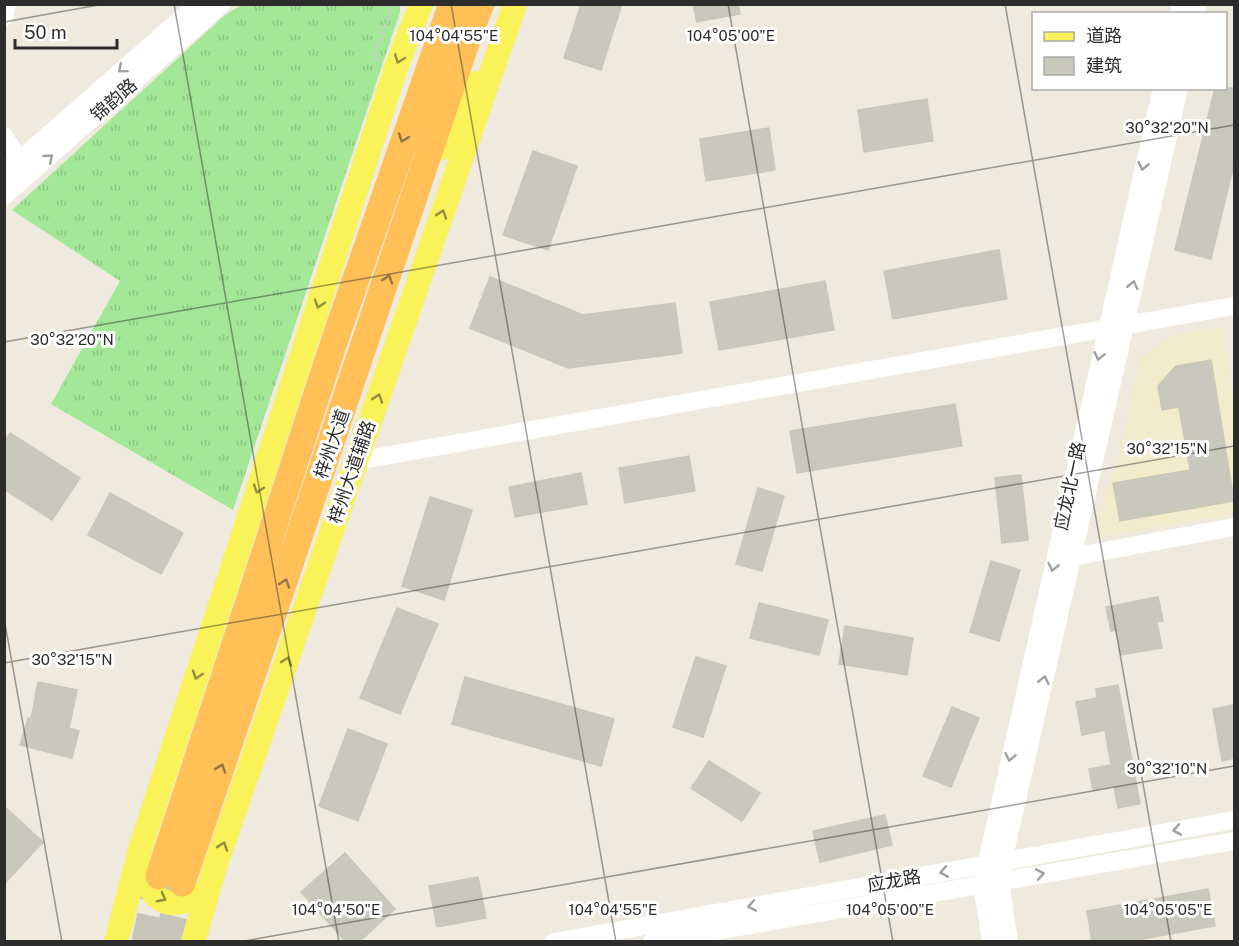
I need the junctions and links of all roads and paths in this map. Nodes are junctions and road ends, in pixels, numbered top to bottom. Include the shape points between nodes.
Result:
1 (7, 4) edge
2 (198, 4) edge
3 (222, 4) edge
4 (392, 4) edge
5 (452, 4) edge
6 (482, 4) edge
7 (515, 4) edge
8 (416, 11) edge
9 (4, 17) edge
10 (501, 44) junction
11 (374, 58) dead end
12 (390, 86) junction
13 (1161, 90) edge
14 (1178, 90) edge
15 (4, 136) edge
16 (20, 161) junction
17 (4, 174) edge
18 (4, 196) edge
19 (410, 214) junction
20 (1234, 306) edge
21 (1114, 327) junction
22 (310, 414) junction
23 (356, 460) junction
24 (1234, 526) edge
25 (1071, 556) junction
26 (1234, 820) edge
27 (1234, 841) edge
28 (138, 858) junction
29 (995, 863) junction
30 (991, 883) junction
31 (208, 891) junction
32 (116, 942) edge
33 (193, 942) edge
34 (554, 942) edge
35 (652, 942) edge
36 (991, 942) edge
37 (1009, 942) edge

1 - 9 street
2 -> 16 street, 锦韵路
18 -> 3 street, 锦韵路
4 - 11 path
5 -> 22 highway, 梓州大道
6 - 19 highway, 梓州大道
7 - 10 main road, 梓州大道辅路
8 -> 12 main road
10 - 19 main road via 452,124
23 -> 10 main road, 梓州大道辅路
12 - 22 main road
12 -> 28 main road
13 -> 21 street, 应龙北一路
21 -> 14 street, 应龙北一路
15 - 16 street
16 - 17 street, 锦韵路
22 -> 19 highway, 梓州大道 via 171,880
20 - 21 street
21 - 23 street
21 - 25 street, 应龙北一路
21 -> 29 street, 应龙北一路
31 -> 23 main road, 梓州大道辅路
24 - 25 street
29 -> 25 street, 应龙北一路
26 -> 29 street, 应龙路
30 -> 27 street, 应龙路
28 -> 31 main road via 148,889 169,903
28 - 32 main road
29 - 30 street, 应龙北一路
29 -> 34 street, 应龙路
30 - 35 street, 应龙路
30 - 36 street
30 - 37 street
31 - 33 main road, 梓州大道辅路

